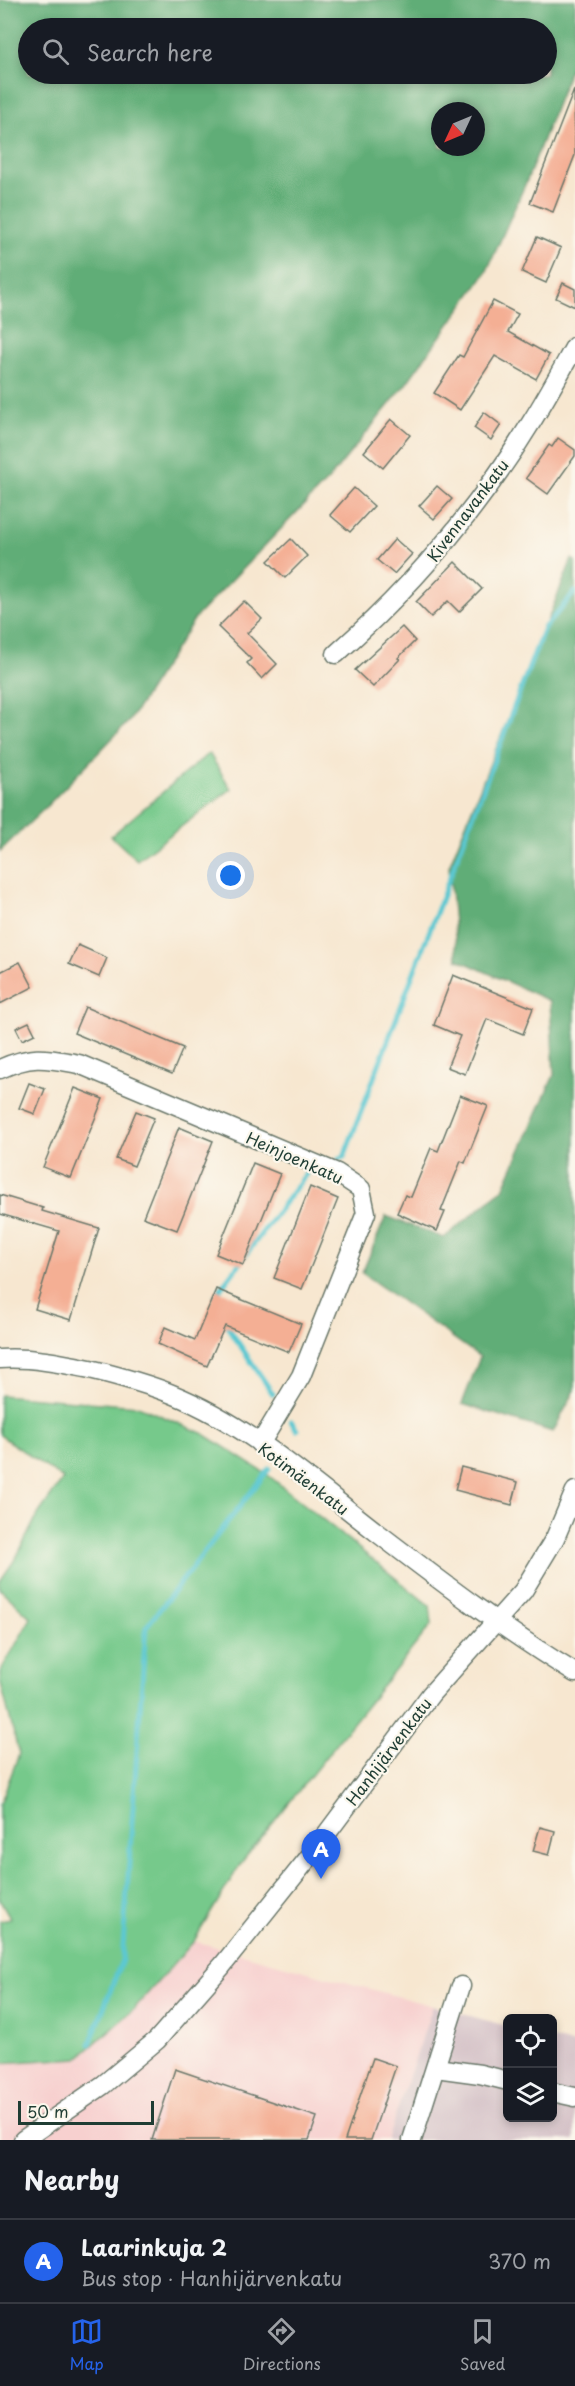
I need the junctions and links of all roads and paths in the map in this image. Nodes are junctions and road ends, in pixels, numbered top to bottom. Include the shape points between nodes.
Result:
1 (575, 346) edge
2 (336, 654) dead end
3 (0, 1069) edge
4 (0, 1359) edge
5 (260, 1444) junction
6 (575, 1491) edge
7 (494, 1621) junction
8 (575, 1673) edge
9 (461, 1986) dead end
10 (436, 2068) junction
11 (503, 2080) edge
12 (557, 2093) edge
13 (575, 2097) edge
14 (23, 2140) edge
15 (412, 2140) edge

1 - 2 street, Kivennavankatu via 531,422 433,557
3 - 5 street, Heinjoenkatu via 17,1061 42,1057 79,1064 337,1173 361,1189 366,1213 306,1365
4 - 5 street, Kotimäenkatu via 20,1358 130,1378 209,1412
5 - 7 street, Kotimäenkatu
6 - 7 street, Hanhijärvenkatu via 555,1538 528,1582
7 - 8 street, Kotimäenkatu
7 - 14 street, Hanhijärvenkatu via 431,1694 222,1966 157,2040 103,2085
9 - 10 street
10 - 11 street
10 - 15 street
12 - 13 street

